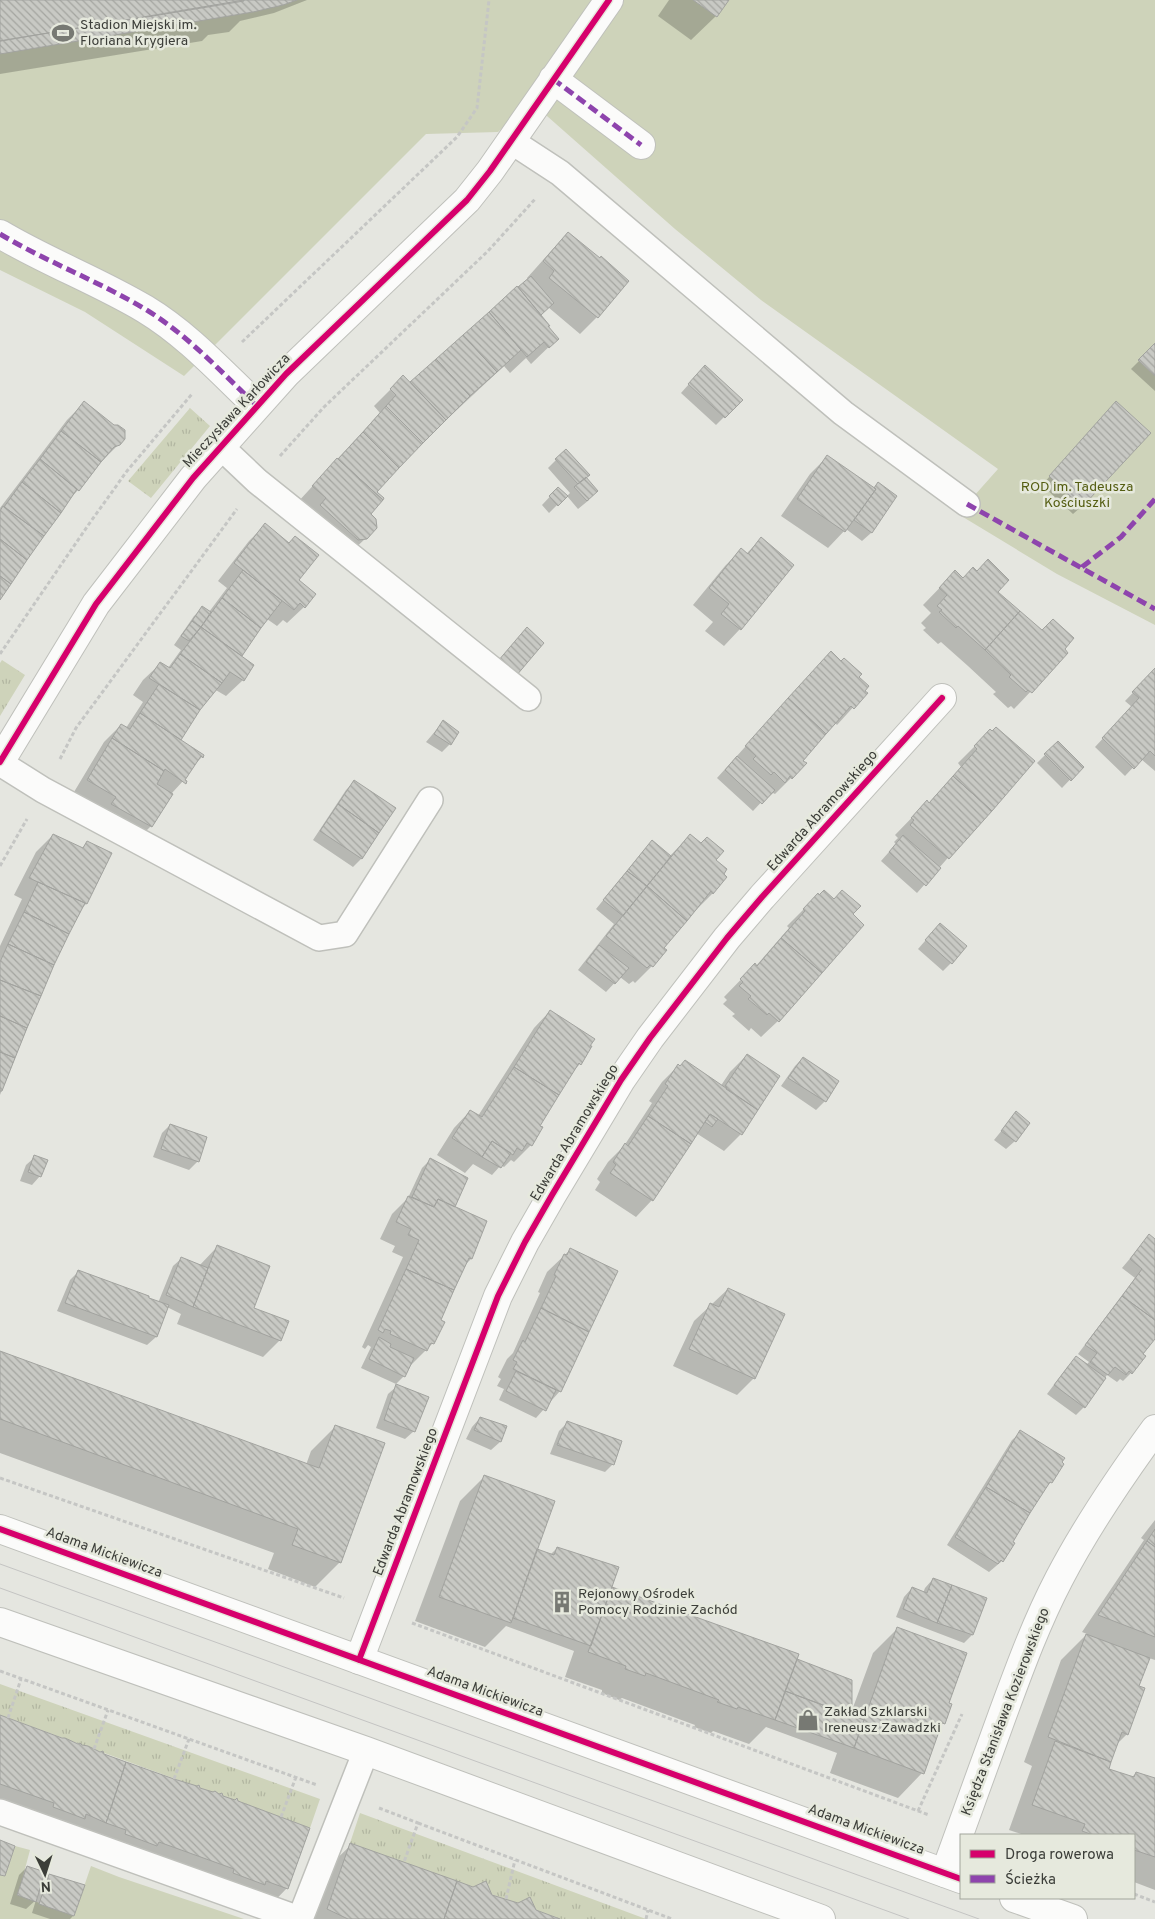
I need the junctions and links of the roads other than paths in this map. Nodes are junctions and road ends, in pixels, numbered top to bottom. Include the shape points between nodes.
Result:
1 (610, 0) edge
2 (553, 79) junction
3 (511, 141) junction
4 (641, 145) dead end
5 (0, 234) edge
6 (257, 406) junction
7 (220, 446) junction
8 (967, 504) dead end
9 (528, 698) dead end
10 (942, 698) dead end
11 (0, 762) edge
12 (430, 800) dead end
13 (1155, 1429) edge
14 (0, 1529) edge
15 (0, 1622) edge
16 (359, 1660) junction
17 (366, 1750) junction
18 (0, 1812) edge
19 (966, 1834) edge
20 (960, 1854) edge
21 (953, 1876) edge
22 (1017, 1899) edge
23 (299, 1919) edge
24 (821, 1919) edge
25 (1073, 1919) edge

1 - 2 street, Mieczysława Karłowicza
2 - 3 street, Mieczysława Karłowicza
2 - 4 street
3 - 6 street, Mieczysława Karłowicza via 467,200 286,374
3 - 8 lane via 560,172 843,413
5 - 6 street via 158,318 190,341
6 - 7 street, Mieczysława Karłowicza
7 - 9 lane via 257,481
7 - 11 street, Mieczysława Karłowicza via 96,604
10 - 16 street, Edwarda Abramowskiego via 727,938 616,1087 525,1242 498,1296
11 - 12 lane via 43,790 319,938 345,934
13 - 19 street, Księdza Stanisława Kozierowskiego via 1091,1522 1058,1580 1019,1670
14 - 16 street, Adama Mickiewicza
15 - 17 street
16 - 21 street, Adama Mickiewicza
17 - 23 lane
17 - 24 street
18 - 23 lane
20 - 21 street, Księdza Stanisława Kozierowskiego
22 - 25 street

